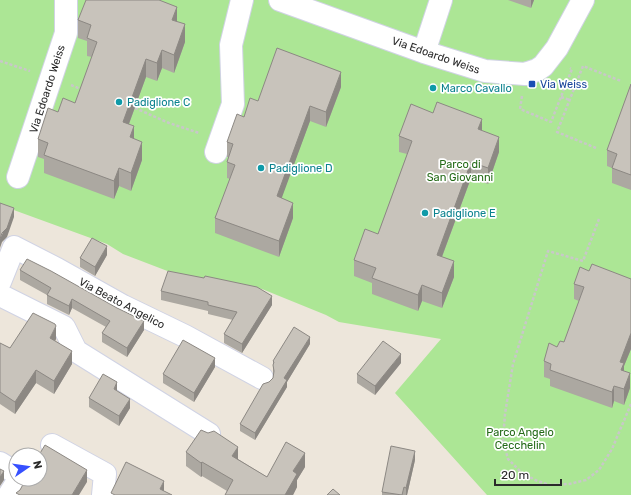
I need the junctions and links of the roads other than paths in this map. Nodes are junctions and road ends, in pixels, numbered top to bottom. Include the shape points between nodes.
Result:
1 (66, 0) edge
2 (242, 0) edge
3 (280, 0) edge
4 (441, 0) edge
5 (583, 0) edge
6 (424, 52) junction
7 (211, 143) road end
8 (18, 177) dead end
9 (0, 282) edge
10 (0, 295) edge
11 (262, 378) dead end
12 (209, 434) edge
13 (52, 444) dead end
14 (103, 495) edge

1 - 8 street, Via Edoardo Weiss via 66,33
2 - 7 street via 231,45 232,104
3 - 6 street, Via Edoardo Weiss
4 - 6 street
5 - 6 street, Via Edoardo Weiss via 557,48 543,66 525,74 485,71
9 - 11 street, Via Beato Angelico via 14,247
10 - 12 street via 64,327 76,351
13 - 14 street via 106,474

